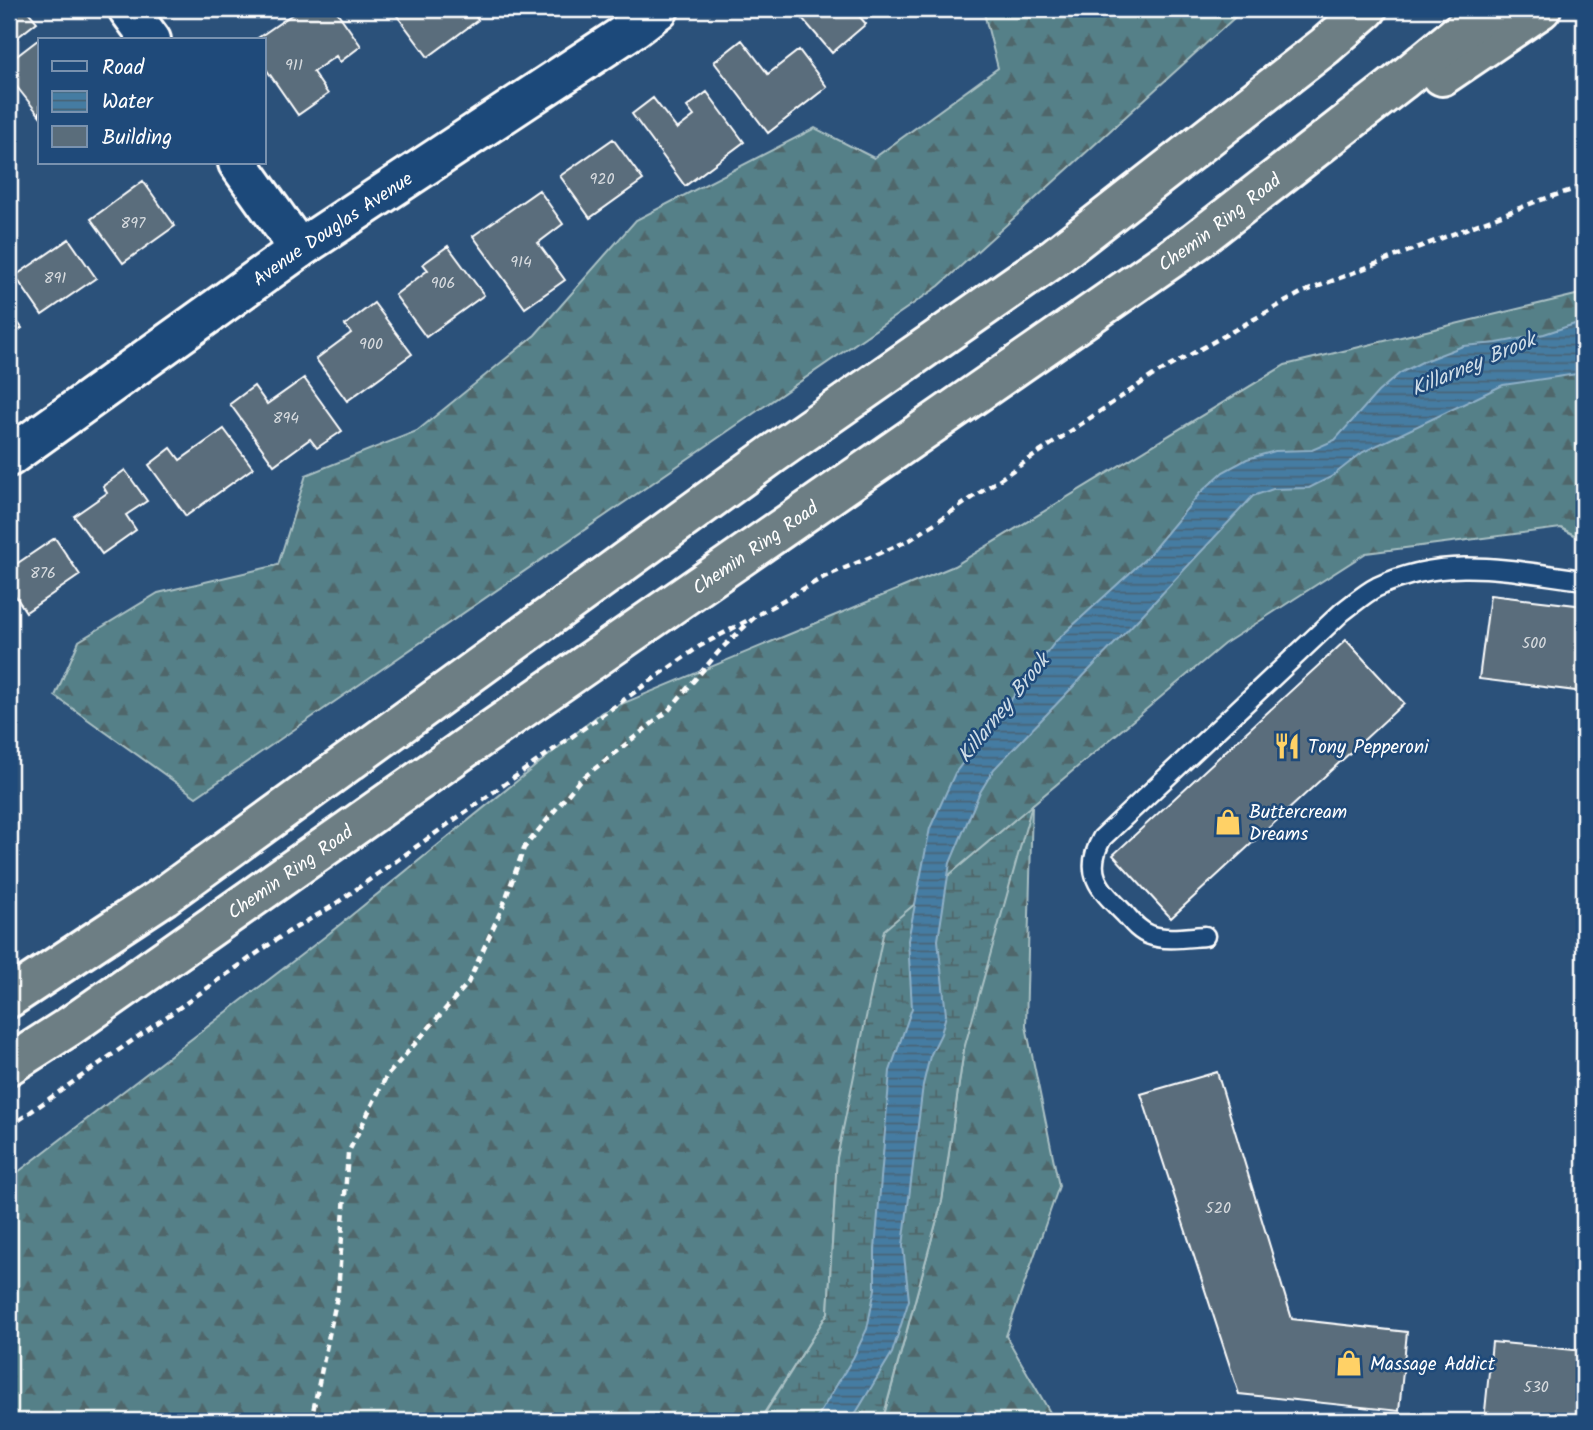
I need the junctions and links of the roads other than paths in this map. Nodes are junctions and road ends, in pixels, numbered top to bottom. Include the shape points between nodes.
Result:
1 (128, 9) edge
2 (659, 9) edge
3 (1367, 9) edge
4 (1488, 9) edge
5 (1541, 9) edge
6 (150, 38) edge
7 (239, 164) edge
8 (1196, 242) junction
9 (299, 249) junction
10 (9, 457) edge
11 (1584, 580) edge
12 (1205, 936) dead end
13 (9, 998) edge
14 (9, 1065) edge

1 - 6 street
2 - 9 street, Avenue Douglas Avenue
3 - 13 highway via 1051,260 773,454 164,896
4 - 8 highway, Chemin Ring Road
5 - 8 highway
7 - 9 street
8 - 14 highway, Chemin Ring Road
9 - 10 street, Avenue Douglas Avenue
11 - 12 lane via 1451,567 1412,574 1374,588 1342,612 1102,838 1096,849 1098,887 1139,929 1160,937

